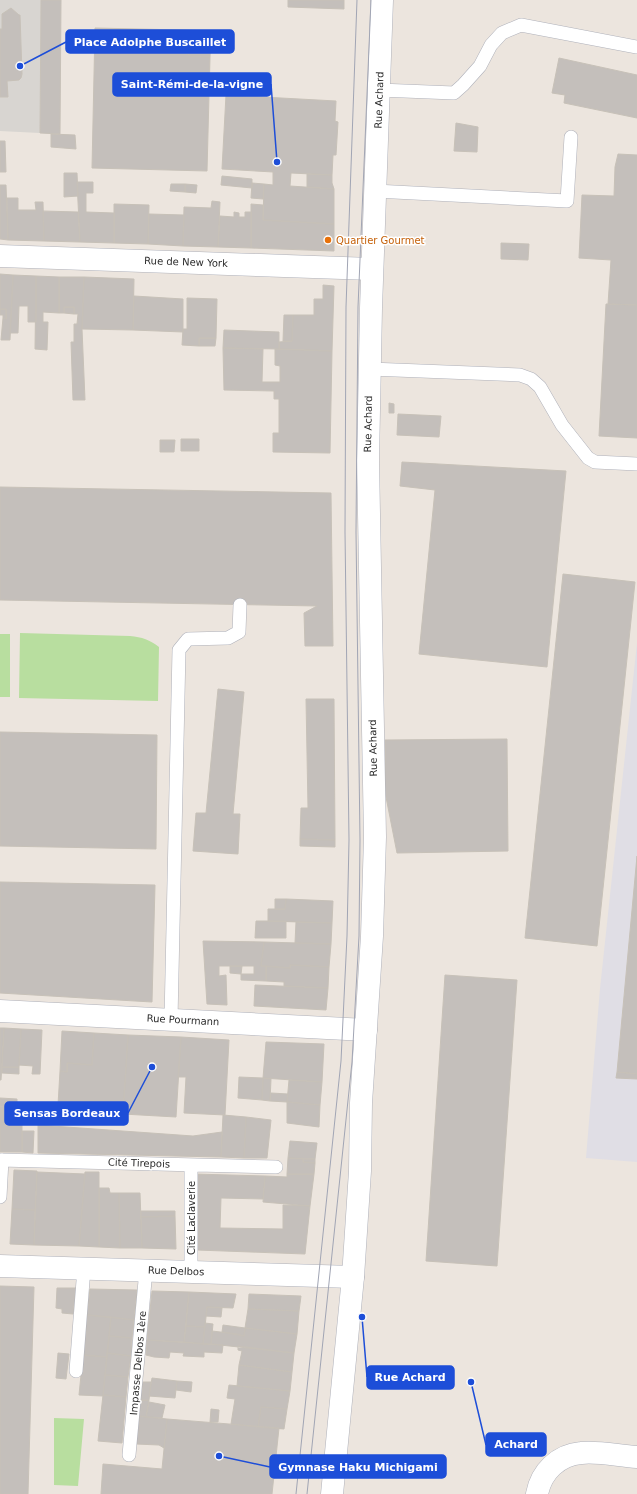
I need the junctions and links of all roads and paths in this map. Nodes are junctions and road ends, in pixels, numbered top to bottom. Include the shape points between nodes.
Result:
1 (382, 0) edge
2 (637, 47) edge
3 (379, 90) junction
4 (572, 138) dead end
5 (375, 191) junction
6 (0, 256) edge
7 (372, 269) junction
8 (370, 369) junction
9 (637, 464) edge
10 (240, 605) dead end
11 (0, 1011) edge
12 (171, 1020) junction
13 (366, 1030) junction
14 (1, 1160) edge
15 (191, 1165) junction
16 (276, 1167) dead end
17 (0, 1197) edge
18 (0, 1266) edge
19 (84, 1268) junction
20 (146, 1270) junction
21 (191, 1272) junction
22 (353, 1277) junction
23 (76, 1371) dead end
24 (129, 1455) dead end
25 (637, 1457) edge
26 (332, 1494) edge
27 (537, 1494) edge

1 - 3 street, Rue Achard
2 - 3 lane via 521,25 502,33 491,45 480,66 454,93
3 - 5 street, Rue Achard
4 - 5 lane via 567,201
5 - 7 street, Rue Achard
6 - 7 street, Rue de New York
7 - 8 street, Rue Achard
8 - 9 lane via 520,375 540,387 562,425 588,458 595,462
8 - 13 street, Rue Achard via 368,460 375,837
10 - 12 lane via 239,632 228,638 188,639 179,650
11 - 12 street, Rue Pourmann
12 - 13 street, Rue Pourmann
13 - 22 street, Rue Achard
14 - 15 lane, Cité Tirepois
14 - 17 lane, Cité Tirepois
15 - 16 lane, Cité Tirepois
15 - 21 lane, Cité Laclaverie
18 - 19 street, Rue Delbos
19 - 20 street, Rue Delbos
19 - 23 lane
20 - 21 street, Rue Delbos
20 - 24 lane, Impasse Delbos 1ère
21 - 22 street, Rue Delbos
22 - 26 street, Rue Achard
25 - 27 street via 582,1453 571,1455 561,1459 546,1472

